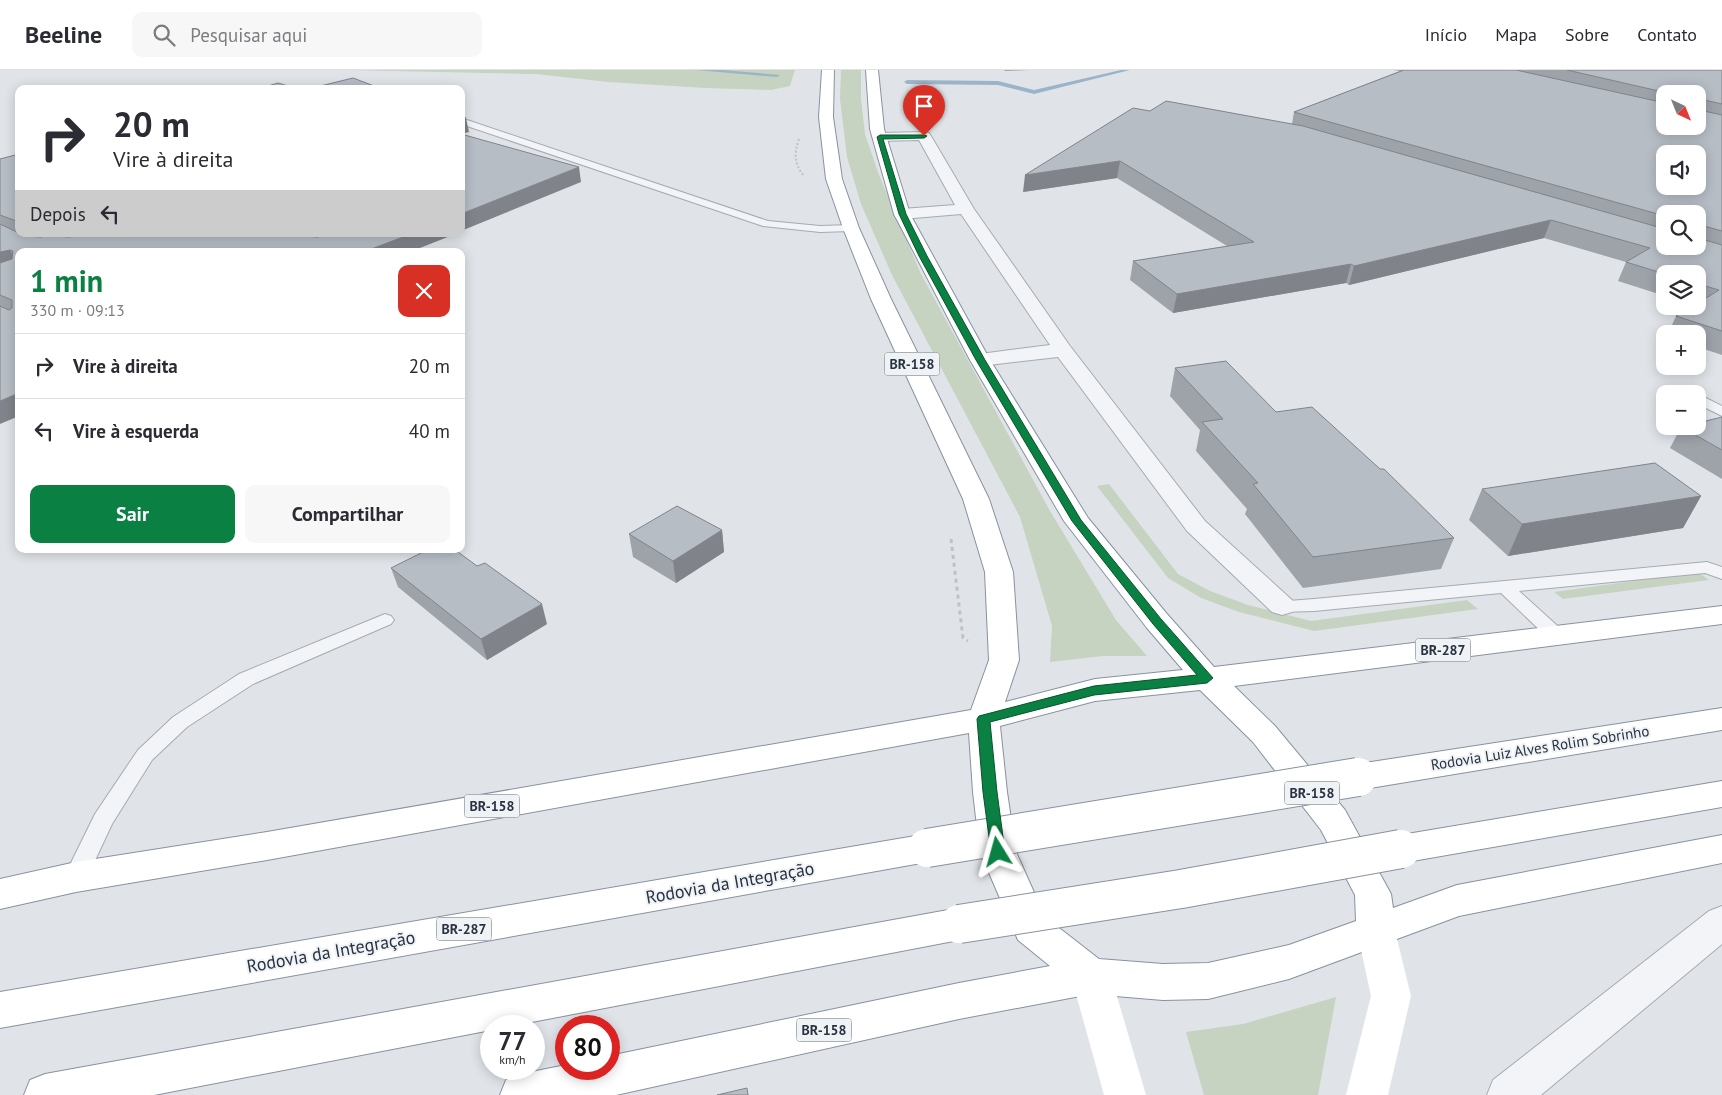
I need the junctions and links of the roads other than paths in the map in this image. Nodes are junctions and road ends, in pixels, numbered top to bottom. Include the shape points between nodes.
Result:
1 (828, 70) edge
2 (872, 70) edge
3 (465, 123) edge
4 (880, 137) junction
5 (966, 208) junction
6 (902, 214) junction
7 (851, 228) junction
8 (1063, 350) junction
9 (980, 360) junction
10 (1706, 403) edge
11 (1722, 412) edge
12 (1722, 574) edge
13 (1504, 586) junction
14 (1282, 606) joint
15 (1722, 614) edge
16 (384, 620) dead end
17 (1556, 635) junction
18 (1207, 678) junction
19 (984, 719) junction
20 (1722, 719) edge
21 (1722, 794) edge
22 (927, 848) joint
23 (1722, 849) edge
24 (76, 877) junction
25 (0, 894) edge
26 (1722, 922) edge
27 (1376, 931) junction
28 (1090, 976) junction
29 (0, 1010) edge
30 (45, 1095) edge
31 (521, 1095) edge
32 (1125, 1095) edge
33 (1368, 1095) edge
34 (1508, 1095) edge

1 - 7 main road, BR-158 via 826,117 834,179
2 - 4 main road, BR-158
3 - 7 lane via 767,224
4 - 5 street via 924,136
4 - 6 main road, BR-158
5 - 6 street
5 - 8 street
6 - 9 main road, BR-158
7 - 19 main road, BR-158 via 976,499 999,572 1004,660
8 - 9 street
8 - 14 street via 1196,526
9 - 18 main road, BR-158 via 1077,521 1157,622
10 - 11 lane
12 - 13 lane via 1707,567
13 - 14 lane
13 - 17 lane
15 - 17 main road, BR-287
16 - 24 lane via 246,679 180,722 145,755 103,820
17 - 18 main road, BR-287
18 - 19 main road, BR-287 via 1094,690
18 - 27 main road, BR-158 via 1264,734 1333,820 1373,894
19 - 24 main road, BR-158
19 - 28 main road via 998,852 1031,928
20 - 22 main road, Rodovia Luiz Alves Rolim Sobrinho / BR-287, bridge
21 - 30 main road, bridge via 1181,889 959,924
22 - 29 main road, Rodovia da Integração / BR-287
23 - 27 main road via 1457,901
24 - 25 main road, BR-158
26 - 34 street
27 - 28 main road, BR-158 via 1289,962 1208,981 1163,982
27 - 33 main road via 1391,996
28 - 31 main road, BR-158
28 - 32 main road

